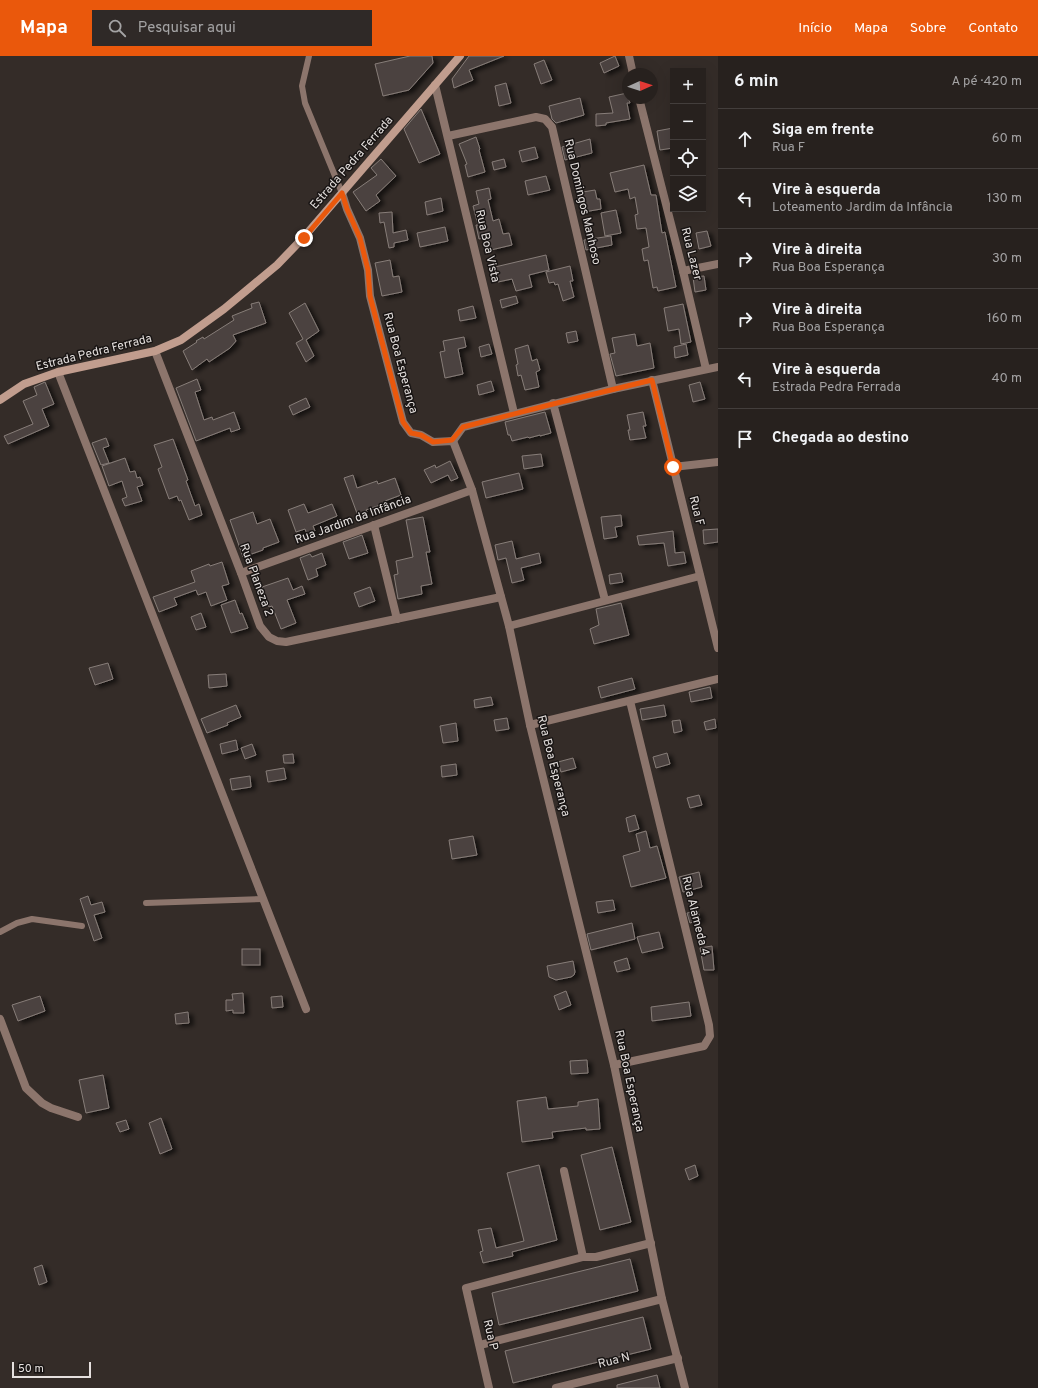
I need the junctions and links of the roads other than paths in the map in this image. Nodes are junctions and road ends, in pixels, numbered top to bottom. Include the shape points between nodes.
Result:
1 (309, 56) edge
2 (460, 56) edge
3 (629, 56) edge
4 (632, 68) edge
5 (435, 85) junction
6 (641, 104) edge
7 (448, 136) junction
8 (342, 193) junction
9 (718, 264) edge
10 (683, 271) junction
11 (154, 351) junction
12 (718, 366) edge
13 (706, 369) junction
14 (58, 372) junction
15 (652, 380) junction
16 (612, 389) junction
17 (0, 400) edge
18 (553, 404) junction
19 (514, 413) junction
20 (452, 440) junction
21 (718, 462) edge
22 (673, 467) junction
23 (472, 490) junction
24 (374, 525) junction
25 (241, 573) junction
26 (700, 576) junction
27 (501, 597) junction
28 (605, 600) junction
29 (397, 619) junction
30 (509, 626) junction
31 (718, 648) edge
32 (718, 679) edge
33 (630, 701) junction
34 (530, 725) junction
35 (263, 898) junction
36 (146, 903) dead end
37 (82, 926) dead end
38 (0, 932) edge
39 (306, 1009) dead end
40 (0, 1019) edge
41 (614, 1065) junction
42 (78, 1117) dead end
43 (564, 1171) dead end
44 (651, 1244) junction
45 (583, 1257) junction
46 (662, 1299) junction
47 (480, 1345) junction
48 (678, 1358) junction
49 (489, 1388) edge
50 (556, 1388) edge
51 (685, 1388) edge

1 - 8 lane via 302,86 306,103
2 - 5 street, Estrada Pedra Ferrada
3 - 4 street
5 - 7 street, Rua Boa Vista
5 - 8 street, Estrada Pedra Ferrada
6 - 10 street, Rua Lazer
7 - 16 street, Rua Domingos Manhoso via 536,117 545,119 552,127
7 - 19 street, Rua Boa Vista
8 - 11 street, Estrada Pedra Ferrada via 277,265 224,309 181,340
8 - 20 street, Rua Boa Esperança via 360,238 368,270 370,296 403,422 411,433 433,442
9 - 10 street
10 - 13 street, Rua Lazer
11 - 14 street, Estrada Pedra Ferrada
11 - 25 street, Rua Planeza 2
12 - 13 street
13 - 15 street
14 - 17 street, Estrada Pedra Ferrada via 24,384
14 - 35 street
15 - 16 street
15 - 22 street, Rua F
16 - 18 street
18 - 19 street
18 - 28 street
19 - 20 street via 463,427
20 - 23 street, Rua Boa Esperança
21 - 22 street
22 - 26 street, Rua F
23 - 24 street, Rua Jardim da Infância
23 - 27 street, Rua Boa Esperança
24 - 25 street, Rua Jardim da Infância
24 - 29 street
25 - 29 street, Rua Planeza 2 via 260,626 269,638 277,641 286,642
26 - 28 street
26 - 31 street, Rua F
27 - 29 street, Rua Planeza 2
27 - 30 street, Rua Boa Esperança
28 - 30 street
30 - 34 street, Rua Boa Esperança
32 - 33 street
33 - 34 street
33 - 41 street, Rua Alameda 4 via 710,1036 704,1046
34 - 41 street, Rua Boa Esperança
35 - 36 lane
35 - 39 street
37 - 38 lane via 32,919
40 - 42 street via 26,1088 42,1104
41 - 44 street, Rua Boa Esperança
43 - 45 street
44 - 45 street via 596,1257
44 - 46 street, Rua Boa Esperança
45 - 47 street, Rua P via 466,1288
46 - 47 street
46 - 48 street, Rua Boa Esperança
47 - 49 street, Rua P
48 - 50 street, Rua N
48 - 51 street, Rua Boa Esperança

